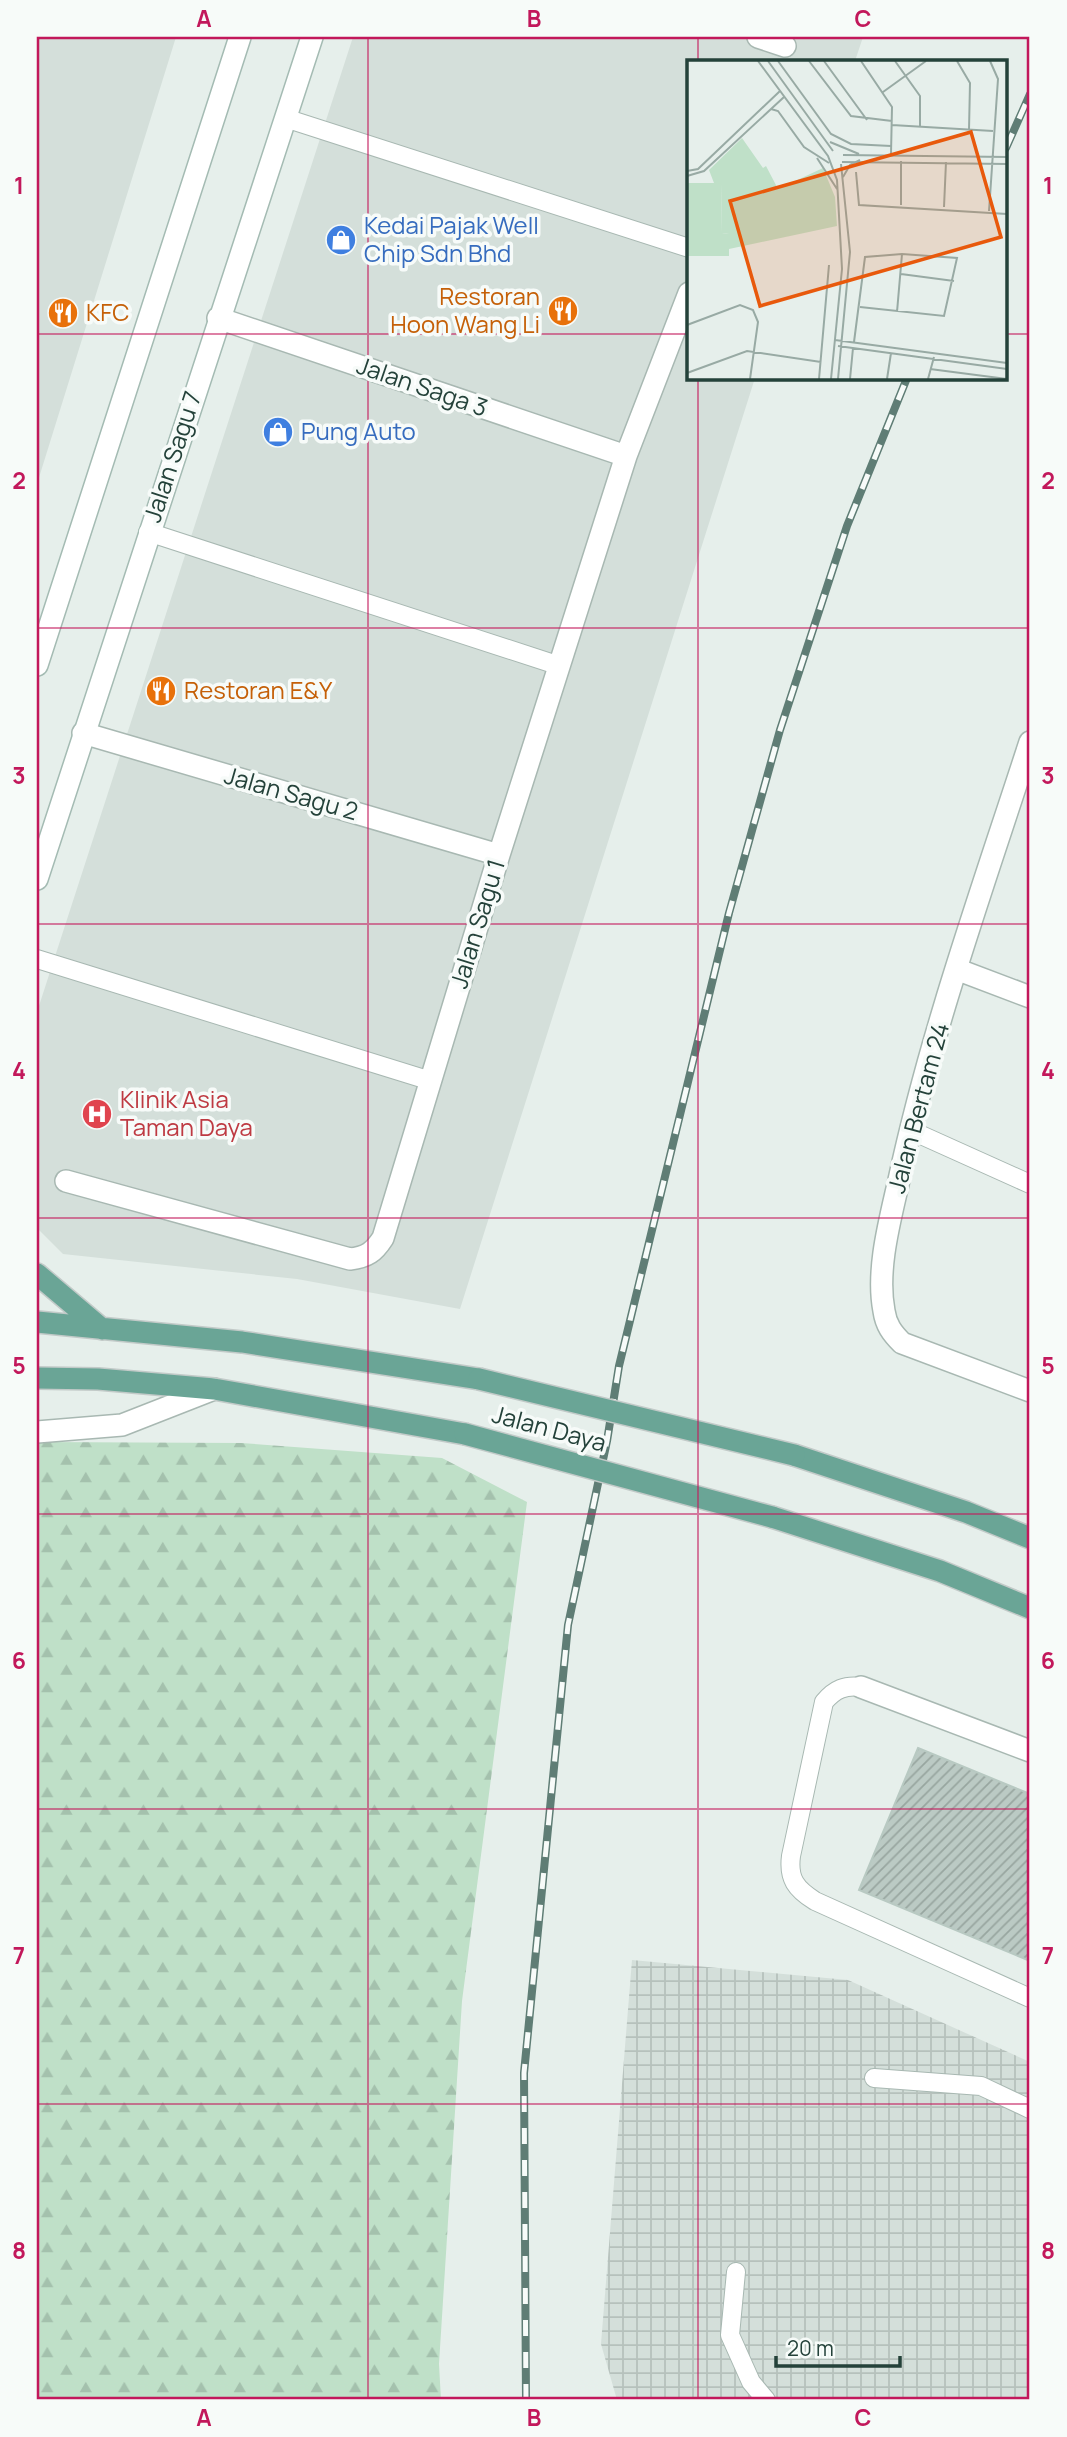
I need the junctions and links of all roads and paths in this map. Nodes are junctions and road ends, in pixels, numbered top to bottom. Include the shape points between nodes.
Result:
1 (240, 37) edge
2 (312, 37) edge
3 (758, 37) edge
4 (784, 48) edge
5 (285, 118) junction
6 (687, 247) edge
7 (687, 298) edge
8 (218, 318) junction
9 (626, 456) junction
10 (148, 532) junction
11 (37, 665) edge
12 (560, 666) junction
13 (83, 733) junction
14 (1030, 742) edge
15 (499, 855) junction
16 (37, 879) edge
17 (37, 959) edge
18 (956, 969) junction
19 (1030, 997) edge
20 (431, 1081) junction
21 (910, 1130) junction
22 (65, 1181) dead end
23 (1030, 1184) edge
24 (37, 1274) edge
25 (37, 1321) edge
26 (103, 1329) junction
27 (37, 1378) edge
28 (214, 1389) junction
29 (1030, 1391) edge
30 (37, 1432) edge
31 (1030, 1538) edge
32 (1030, 1608) edge
33 (861, 1687) joint
34 (1030, 1751) edge
35 (1030, 1998) edge
36 (874, 2078) dead end
37 (1030, 2109) edge
38 (736, 2272) dead end
39 (766, 2400) edge

1 - 11 street
2 - 5 street, Jalan Sagu 7
3 - 4 street
5 - 6 lane
5 - 8 street, Jalan Sagu 7
7 - 9 street, Jalan Sagu 1
8 - 9 street, Jalan Saga 3
8 - 10 street, Jalan Sagu 7
9 - 12 street, Jalan Sagu 1
10 - 12 lane
10 - 13 street, Jalan Sagu 7
12 - 15 street, Jalan Sagu 1
13 - 15 street, Jalan Sagu 2
13 - 16 street, Jalan Sagu 7
14 - 18 street, Jalan Bertam 24
15 - 20 street, Jalan Sagu 1
17 - 20 lane
18 - 19 street
18 - 21 street, Jalan Bertam 24
20 - 22 street, Jalan Sagu 1 via 383,1238 375,1251 363,1257 350,1259
21 - 23 lane
21 - 29 street, Jalan Bertam 24 via 884,1259 883,1310 889,1329 902,1343
24 - 26 main road
25 - 26 main road, Jalan Daya
26 - 31 main road, Jalan Daya, bridge via 242,1342 479,1379 794,1455
27 - 28 main road, Jalan Daya
28 - 30 street via 122,1425
28 - 32 main road, Jalan Daya, bridge via 466,1434 772,1517 940,1571
33 - 34 street
33 - 35 lane via 843,1687 824,1702 791,1856 793,1882 815,1901
36 - 37 lane via 981,2086
38 - 39 lane via 730,2335 751,2382

